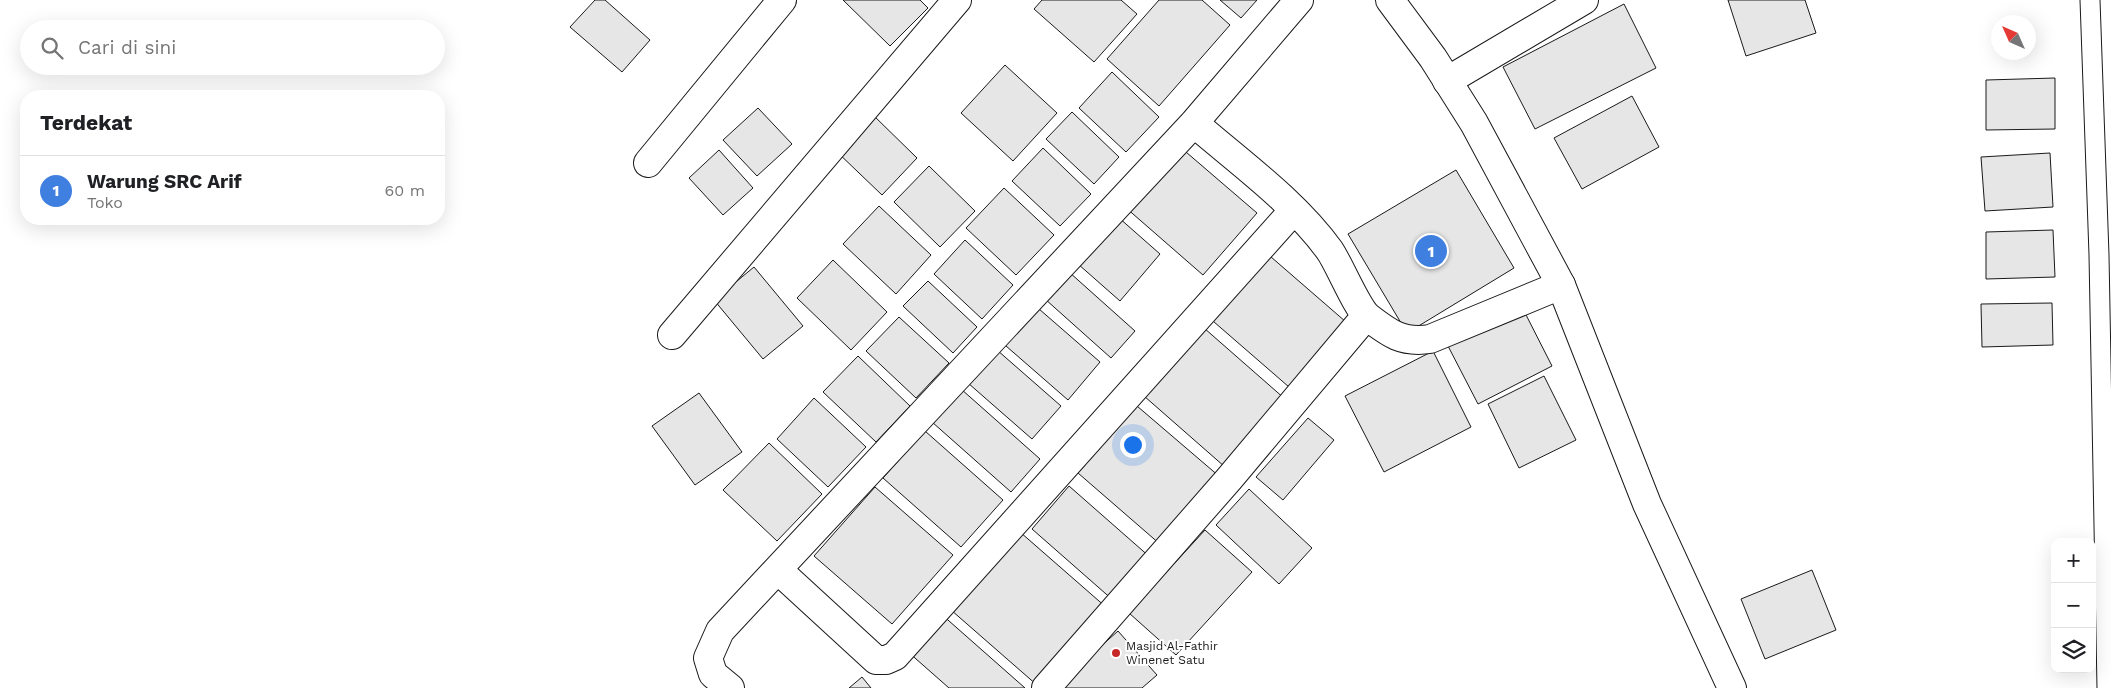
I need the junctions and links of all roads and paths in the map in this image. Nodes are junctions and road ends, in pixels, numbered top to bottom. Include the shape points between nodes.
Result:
1 (782, 0) edge
2 (957, 0) edge
3 (1299, 0) edge
4 (1390, 0) edge
5 (1584, 0) edge
6 (2090, 0) edge
7 (1447, 82) junction
8 (1194, 123) junction
9 (648, 163) dead end
10 (1294, 210) junction
11 (1561, 285) junction
12 (1366, 316) junction
13 (672, 335) dead end
14 (778, 570) junction
15 (730, 688) edge
16 (1046, 688) edge
17 (1732, 688) edge
18 (2107, 688) edge

1 - 9 street
2 - 13 street
3 - 8 street
4 - 7 street
5 - 7 street
6 - 18 lane via 2099,255
7 - 11 street via 1474,123
8 - 10 street
8 - 14 street
10 - 12 street via 1330,252
10 - 14 street via 895,656 876,660
11 - 12 street via 1430,339 1400,339
11 - 17 street via 1647,504
12 - 16 street
14 - 15 street via 720,631 708,658 713,674

